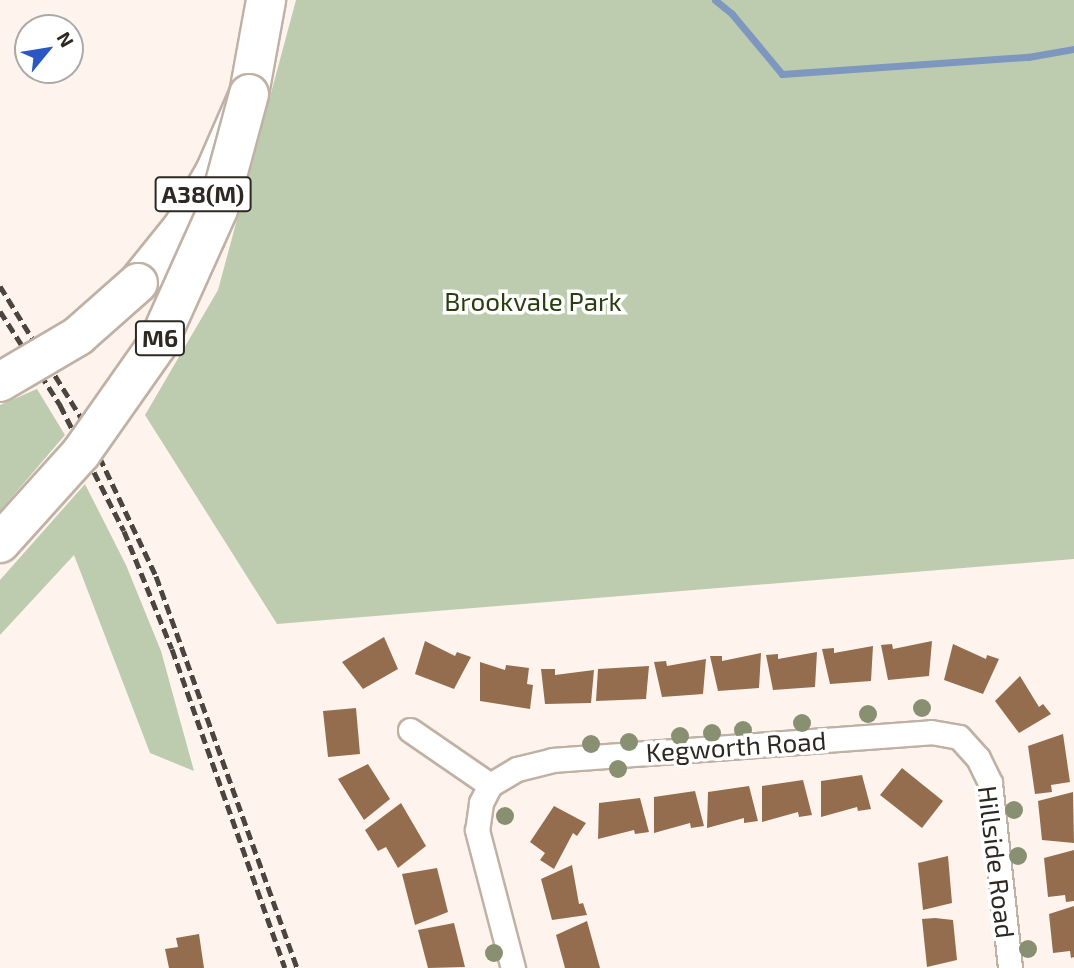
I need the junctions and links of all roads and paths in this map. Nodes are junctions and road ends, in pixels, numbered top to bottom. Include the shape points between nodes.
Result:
1 (266, 0) edge
2 (249, 94) junction
3 (0, 382) edge
4 (0, 543) edge
5 (410, 730) dead end
6 (978, 758) joint
7 (490, 785) junction
8 (513, 968) edge
9 (1010, 968) edge

1 - 2 highway, M6
2 - 3 highway, A38(M), bridge via 202,195 154,265 78,336
2 - 4 highway, M6, bridge via 218,209 157,345 88,444
5 - 7 street
6 - 7 street, Kegworth Road via 959,737 931,732 552,760 517,769
6 - 9 street, Hillside Road via 990,783
7 - 8 street via 481,803 477,830

